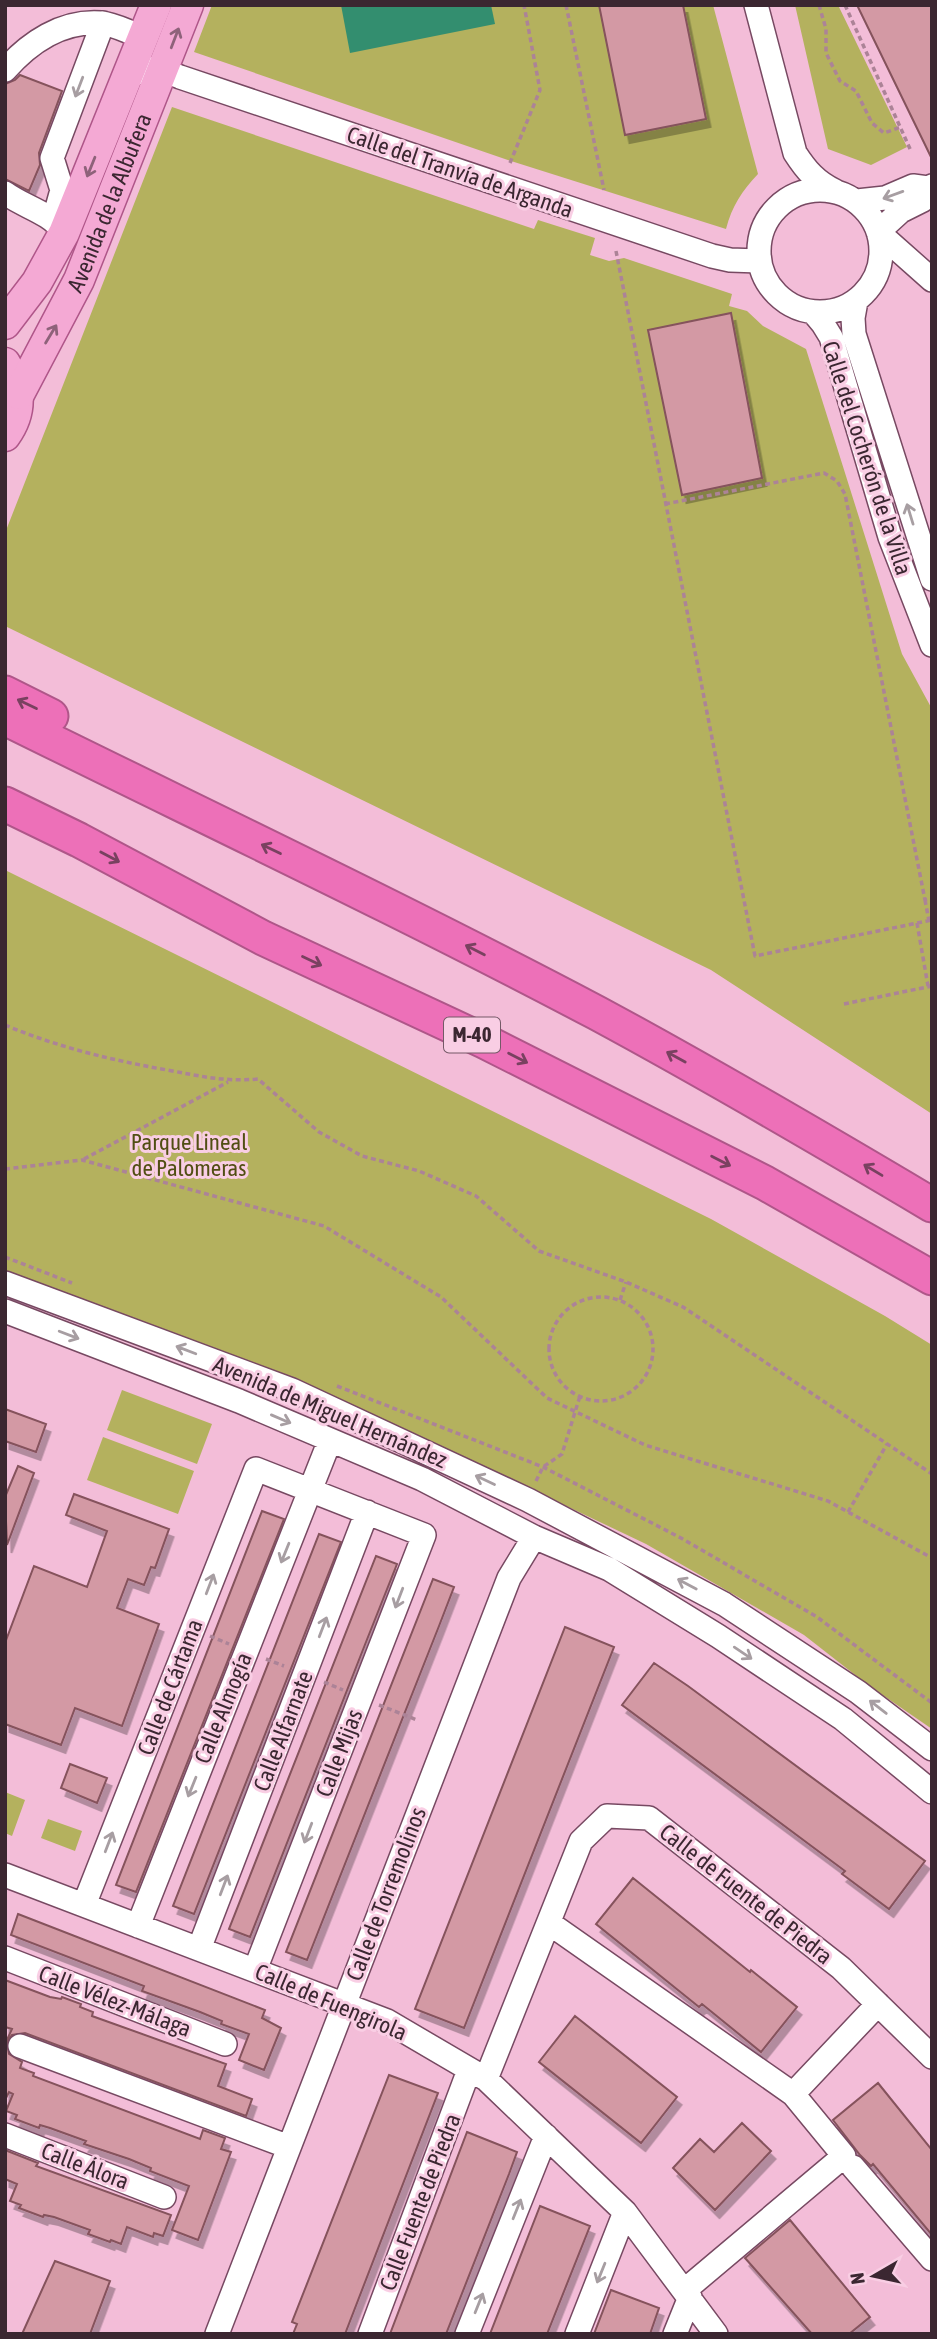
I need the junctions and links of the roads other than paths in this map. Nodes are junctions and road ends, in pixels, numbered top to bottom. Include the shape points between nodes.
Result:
1 (156, 5) edge
2 (188, 5) edge
3 (756, 5) edge
4 (103, 23) junction
5 (143, 37) junction
6 (5, 70) edge
7 (163, 70) junction
8 (125, 81) junction
9 (787, 126) junction
10 (930, 187) edge
11 (5, 193) edge
12 (848, 197) junction
13 (786, 200) junction
14 (59, 226) junction
15 (878, 232) junction
16 (759, 261) junction
17 (932, 280) edge
18 (856, 301) junction
19 (813, 312) junction
20 (5, 324) edge
21 (5, 363) edge
22 (19, 394) junction
23 (5, 436) edge
24 (932, 579) edge
25 (932, 645) edge
26 (5, 693) edge
27 (5, 718) edge
28 (164, 797) junction
29 (5, 807) edge
30 (932, 1205) edge
31 (932, 1278) edge
32 (5, 1283) edge
33 (5, 1311) edge
34 (330, 1440) junction
35 (310, 1490) junction
36 (367, 1512) junction
37 (534, 1537) junction
38 (645, 1562) junction
39 (932, 1749) edge
40 (932, 1792) edge
41 (5, 1875) edge
42 (84, 1905) junction
43 (549, 1923) junction
44 (138, 1926) junction
45 (199, 1949) junction
46 (5, 1958) edge
47 (255, 1970) junction
48 (344, 2004) junction
49 (877, 2004) junction
50 (225, 2044) dead end
51 (20, 2046) dead end
52 (932, 2057) edge
53 (478, 2074) junction
54 (793, 2094) junction
55 (5, 2135) edge
56 (546, 2136) junction
57 (289, 2147) junction
58 (853, 2167) dead end
59 (164, 2197) dead end
60 (625, 2212) junction
61 (932, 2259) edge
62 (687, 2294) junction
63 (217, 2334) edge
64 (370, 2334) edge
65 (467, 2334) edge
66 (577, 2334) edge
67 (676, 2334) edge
68 (716, 2334) edge

1 - 5 main road, Avenida de la Albufera
7 -> 2 main road, Avenida de la Albufera
3 - 9 street
4 - 5 street
4 - 6 street via 49,34
4 -> 14 street via 52,158 62,190
5 - 8 main road, Avenida de la Albufera
7 - 8 street via 137,71
7 - 16 street, Calle del Tranvía de Arganda via 712,256
22 -> 7 main road, Avenida de la Albufera via 79,280
8 -> 14 main road, Avenida de la Albufera
9 - 12 street via 795,153 808,173
9 - 13 street via 790,181
10 -> 12 street via 913,186 885,198
10 - 15 street via 923,200 901,211
11 - 14 street
12 - 13 street via 818,189
12 - 15 street via 866,210
13 - 16 street via 766,220 759,240
14 - 20 main road, Avenida de la Albufera via 37,282
15 - 17 street
15 - 18 street via 879,269
16 - 19 street via 778,296
18 - 19 street via 828,312
24 -> 18 street, Calle del Cocherón de la Villa via 854,334
19 - 25 street, Calle del Cocherón de la Villa via 831,337 890,537
21 - 22 main road
22 - 23 main road, Avenida de la Albufera via 13,425
28 -> 26 highway via 47,713
27 - 28 highway
30 -> 28 highway via 598,1014
29 -> 31 highway, M-40 via 765,1183
38 -> 32 street, Avenida de Miguel Hernández via 528,1500 292,1390
33 -> 34 street, Avenida de Miguel Hernández
34 - 35 street, Calle Almogía
34 - 37 street, Avenida de Miguel Hernández via 422,1479
35 - 36 street
42 -> 35 street, Calle de Cártama via 256,1469
35 -> 44 street, Calle Almogía
45 -> 36 street, Calle Alfarnate
36 -> 47 street, Calle Mijas via 424,1535
37 - 38 street, Avenida de Miguel Hernández via 557,1528 593,1548
37 -> 40 street, Avenida de Miguel Hernández via 609,1569 718,1636 843,1719
37 - 48 street, Calle de Torremolinos via 509,1578
39 -> 38 street, Avenida de Miguel Hernández via 858,1692 724,1604
41 - 42 street, Calle de Fuengirola
42 - 44 street, Calle de Fuengirola
43 - 49 street, Calle de Fuente de Piedra via 581,1841 607,1816 649,1818 841,1968
43 - 53 street, Calle de Fuente de Piedra
43 - 54 street
44 - 45 street, Calle de Fuengirola
45 - 47 street, Calle de Fuengirola
46 - 50 street, Calle Vélez-Málaga
47 - 48 street, Calle de Fuengirola
48 - 53 street, Calle de Fuengirola via 387,2021
48 - 57 street, Calle de Torremolinos
49 - 52 street, Calle de Fuente de Piedra
49 - 54 street
51 - 57 street
53 - 56 street, Calle de Fuengirola
53 - 64 street, Calle Fuente de Piedra
54 - 62 street via 844,2156
55 - 59 street, Calle Álora
56 - 60 street, Calle de Fuengirola
65 -> 56 street
57 - 63 street, Calle de Torremolinos
58 - 61 street
60 - 62 street, Calle de Fuengirola
60 -> 66 street
62 - 67 street
62 - 68 street, Calle de Fuengirola

